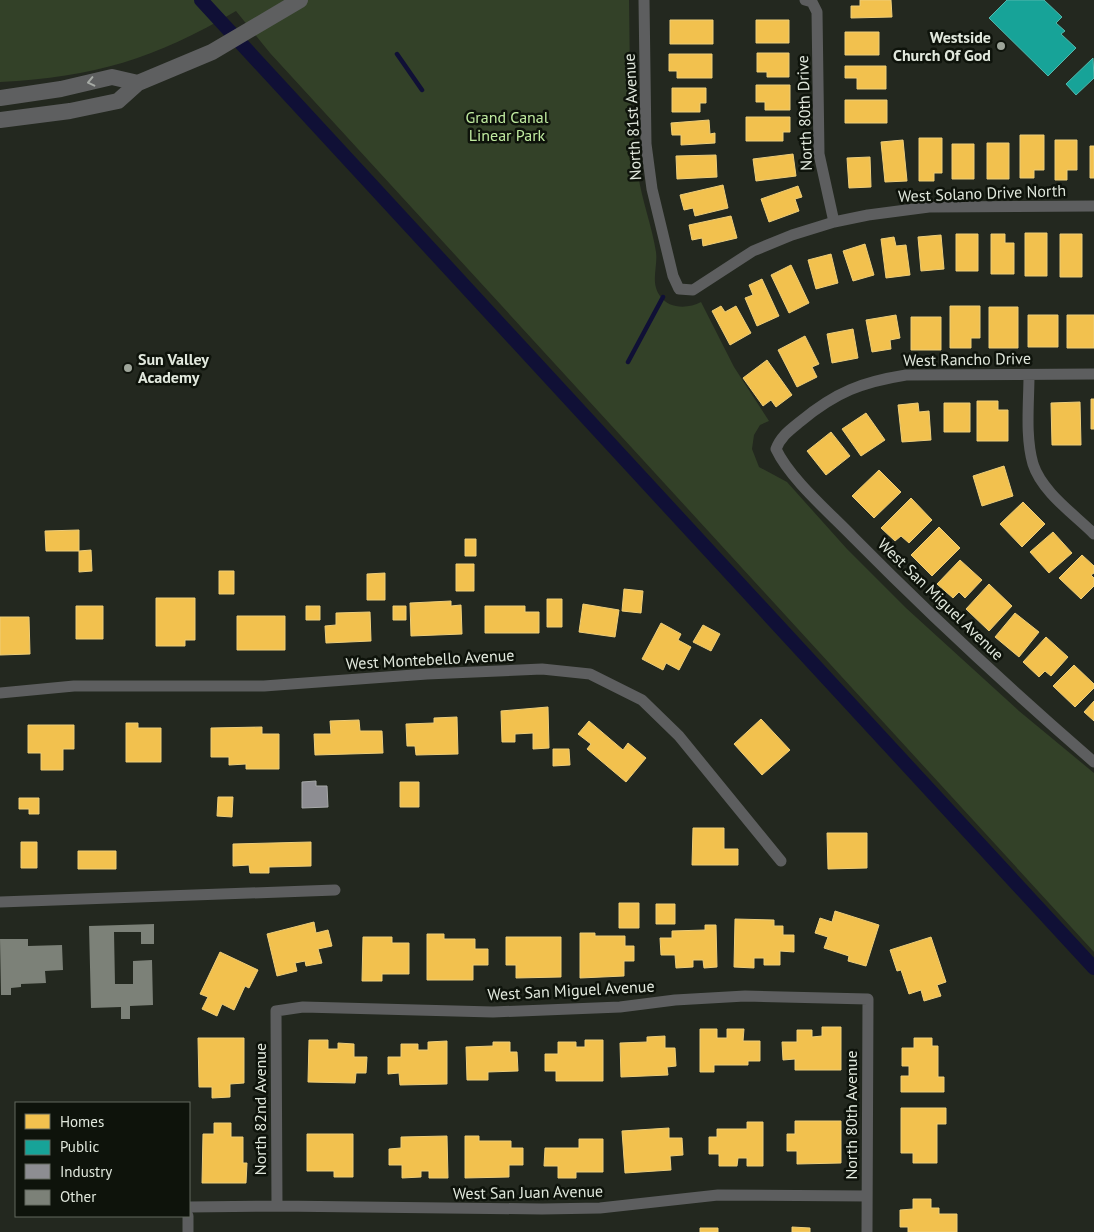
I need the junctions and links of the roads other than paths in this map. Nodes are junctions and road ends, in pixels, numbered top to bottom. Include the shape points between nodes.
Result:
1 (300, 0) edge
2 (644, 0) edge
3 (808, 1) edge
4 (138, 82) junction
5 (0, 98) edge
6 (0, 120) edge
7 (1094, 206) edge
8 (834, 222) junction
9 (679, 289) joint
10 (1029, 374) junction
11 (1094, 374) edge
12 (776, 449) joint
13 (1094, 534) edge
14 (0, 693) edge
15 (1094, 762) edge
16 (781, 861) dead end
17 (335, 890) dead end
18 (0, 902) edge
19 (868, 999) joint
20 (276, 1012) joint
21 (867, 1196) junction
22 (277, 1206) junction
23 (190, 1207) edge
24 (188, 1217) edge
25 (188, 1232) edge
26 (867, 1232) edge

1 - 4 main road via 244,35 187,64
2 - 9 street, North 81st Avenue via 646,144 652,189
3 - 8 street, North 80th Drive via 817,12 819,154
4 -> 5 main road via 112,77
4 - 6 main road via 118,101
7 - 8 street, West Solano Drive North via 929,207
8 - 9 street, West Solano Drive North via 754,251 693,290
10 - 11 street, West Rancho Drive
10 - 12 street, West Rancho Drive via 906,375 858,385 819,406 780,438
10 - 13 street via 1029,438 1034,465 1049,490
12 - 15 street, West San Miguel Avenue via 817,500 917,602
14 - 16 street, West Montebello Avenue via 74,686 264,686 418,674 542,669 590,674 642,700 679,736
17 - 18 street
19 - 20 street, West San Miguel Avenue via 745,996 620,1007 493,1012 303,1007
19 - 21 street, North 80th Avenue
20 - 22 street, North 82nd Avenue
21 - 22 street, West San Juan Avenue via 718,1195 600,1208 542,1209
21 - 26 street, North 80th Avenue
22 - 23 street, West San Juan Avenue
24 - 25 street

